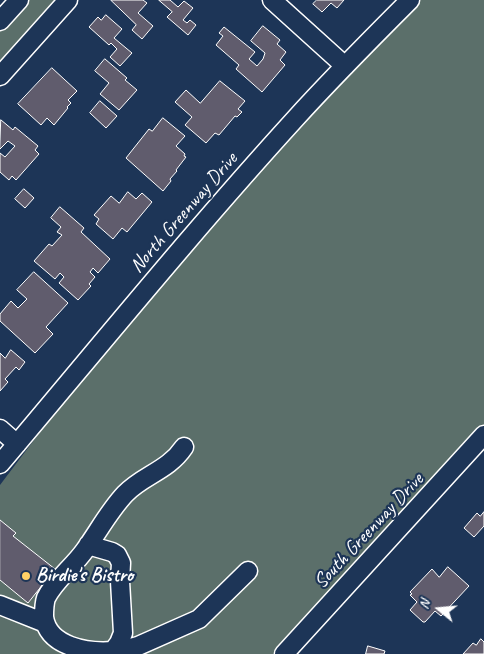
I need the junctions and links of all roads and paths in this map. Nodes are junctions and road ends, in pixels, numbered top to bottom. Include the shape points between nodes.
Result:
1 (19, 0) edge
2 (68, 0) edge
3 (272, 0) edge
4 (410, 0) edge
5 (0, 21) edge
6 (345, 66) junction
7 (0, 76) edge
8 (0, 429) edge
9 (484, 436) edge
10 (17, 444) junction
11 (184, 447) dead end
12 (0, 464) edge
13 (88, 545) junction
14 (248, 571) dead end
15 (0, 605) edge
16 (45, 623) junction
17 (73, 650) edge
18 (113, 651) junction
19 (284, 654) edge

1 - 5 street
2 - 7 street
3 - 6 street
4 - 6 street, North Greenway Drive
6 - 10 street, North Greenway Drive via 189,238
8 - 10 street
9 - 19 street, South Greenway Drive
10 - 12 street, North Greenway Drive
11 - 13 street via 173,462 126,493
13 - 16 street via 46,598
13 - 18 street via 112,552 121,564 123,633
14 - 18 street via 199,619 138,646
15 - 16 street
16 - 17 street via 52,635
17 - 18 street

